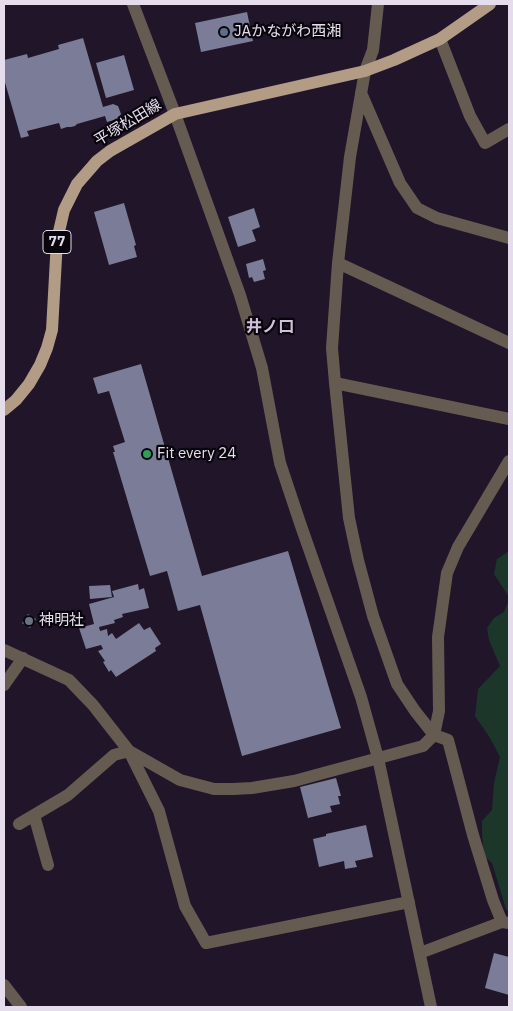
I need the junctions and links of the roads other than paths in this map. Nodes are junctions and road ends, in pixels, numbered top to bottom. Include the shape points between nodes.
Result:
1 (133, 4) edge
2 (378, 4) edge
3 (490, 4) edge
4 (440, 39) junction
5 (365, 71) junction
6 (361, 92) junction
7 (175, 114) junction
8 (509, 128) edge
9 (509, 238) edge
10 (338, 263) junction
11 (509, 343) edge
12 (335, 384) junction
13 (4, 410) edge
14 (509, 419) edge
15 (509, 461) edge
16 (4, 650) edge
17 (23, 658) junction
18 (4, 685) edge
19 (434, 735) junction
20 (129, 751) junction
21 (378, 758) junction
22 (34, 815) junction
23 (19, 824) dead end
24 (48, 865) dead end
25 (409, 902) junction
26 (506, 923) edge
27 (420, 954) junction
28 (4, 985) edge
29 (21, 1007) edge
30 (431, 1007) edge

1 - 7 street
2 - 5 street via 373,50
3 - 4 main road, 平塚松田線 / 77
4 - 5 main road, 平塚松田線 / 77
4 - 8 street via 470,116 485,143
5 - 6 street
5 - 7 main road, 平塚松田線 / 77
6 - 9 street via 400,183 417,208 438,218
6 - 10 street
7 - 13 main road, 平塚松田線 / 77 via 110,151 77,184 64,210 57,240 48,348 29,384
7 - 21 street via 240,295 262,368 280,463 361,697
10 - 11 street
10 - 12 street via 332,348
12 - 14 street
12 - 19 street via 349,518 373,616 397,684
15 - 19 street via 458,547 447,573 438,637 439,711
16 - 17 street
17 - 18 street
17 - 20 street via 69,680
19 - 21 street via 423,746
19 - 26 street via 448,740 493,900
20 - 21 street via 180,780 214,789 252,788 294,781
20 - 22 street via 114,755 68,794
20 - 25 street via 159,811 185,906 206,943
21 - 25 street
22 - 23 street
22 - 24 street
25 - 27 street
26 - 27 street
27 - 30 street
28 - 29 street

